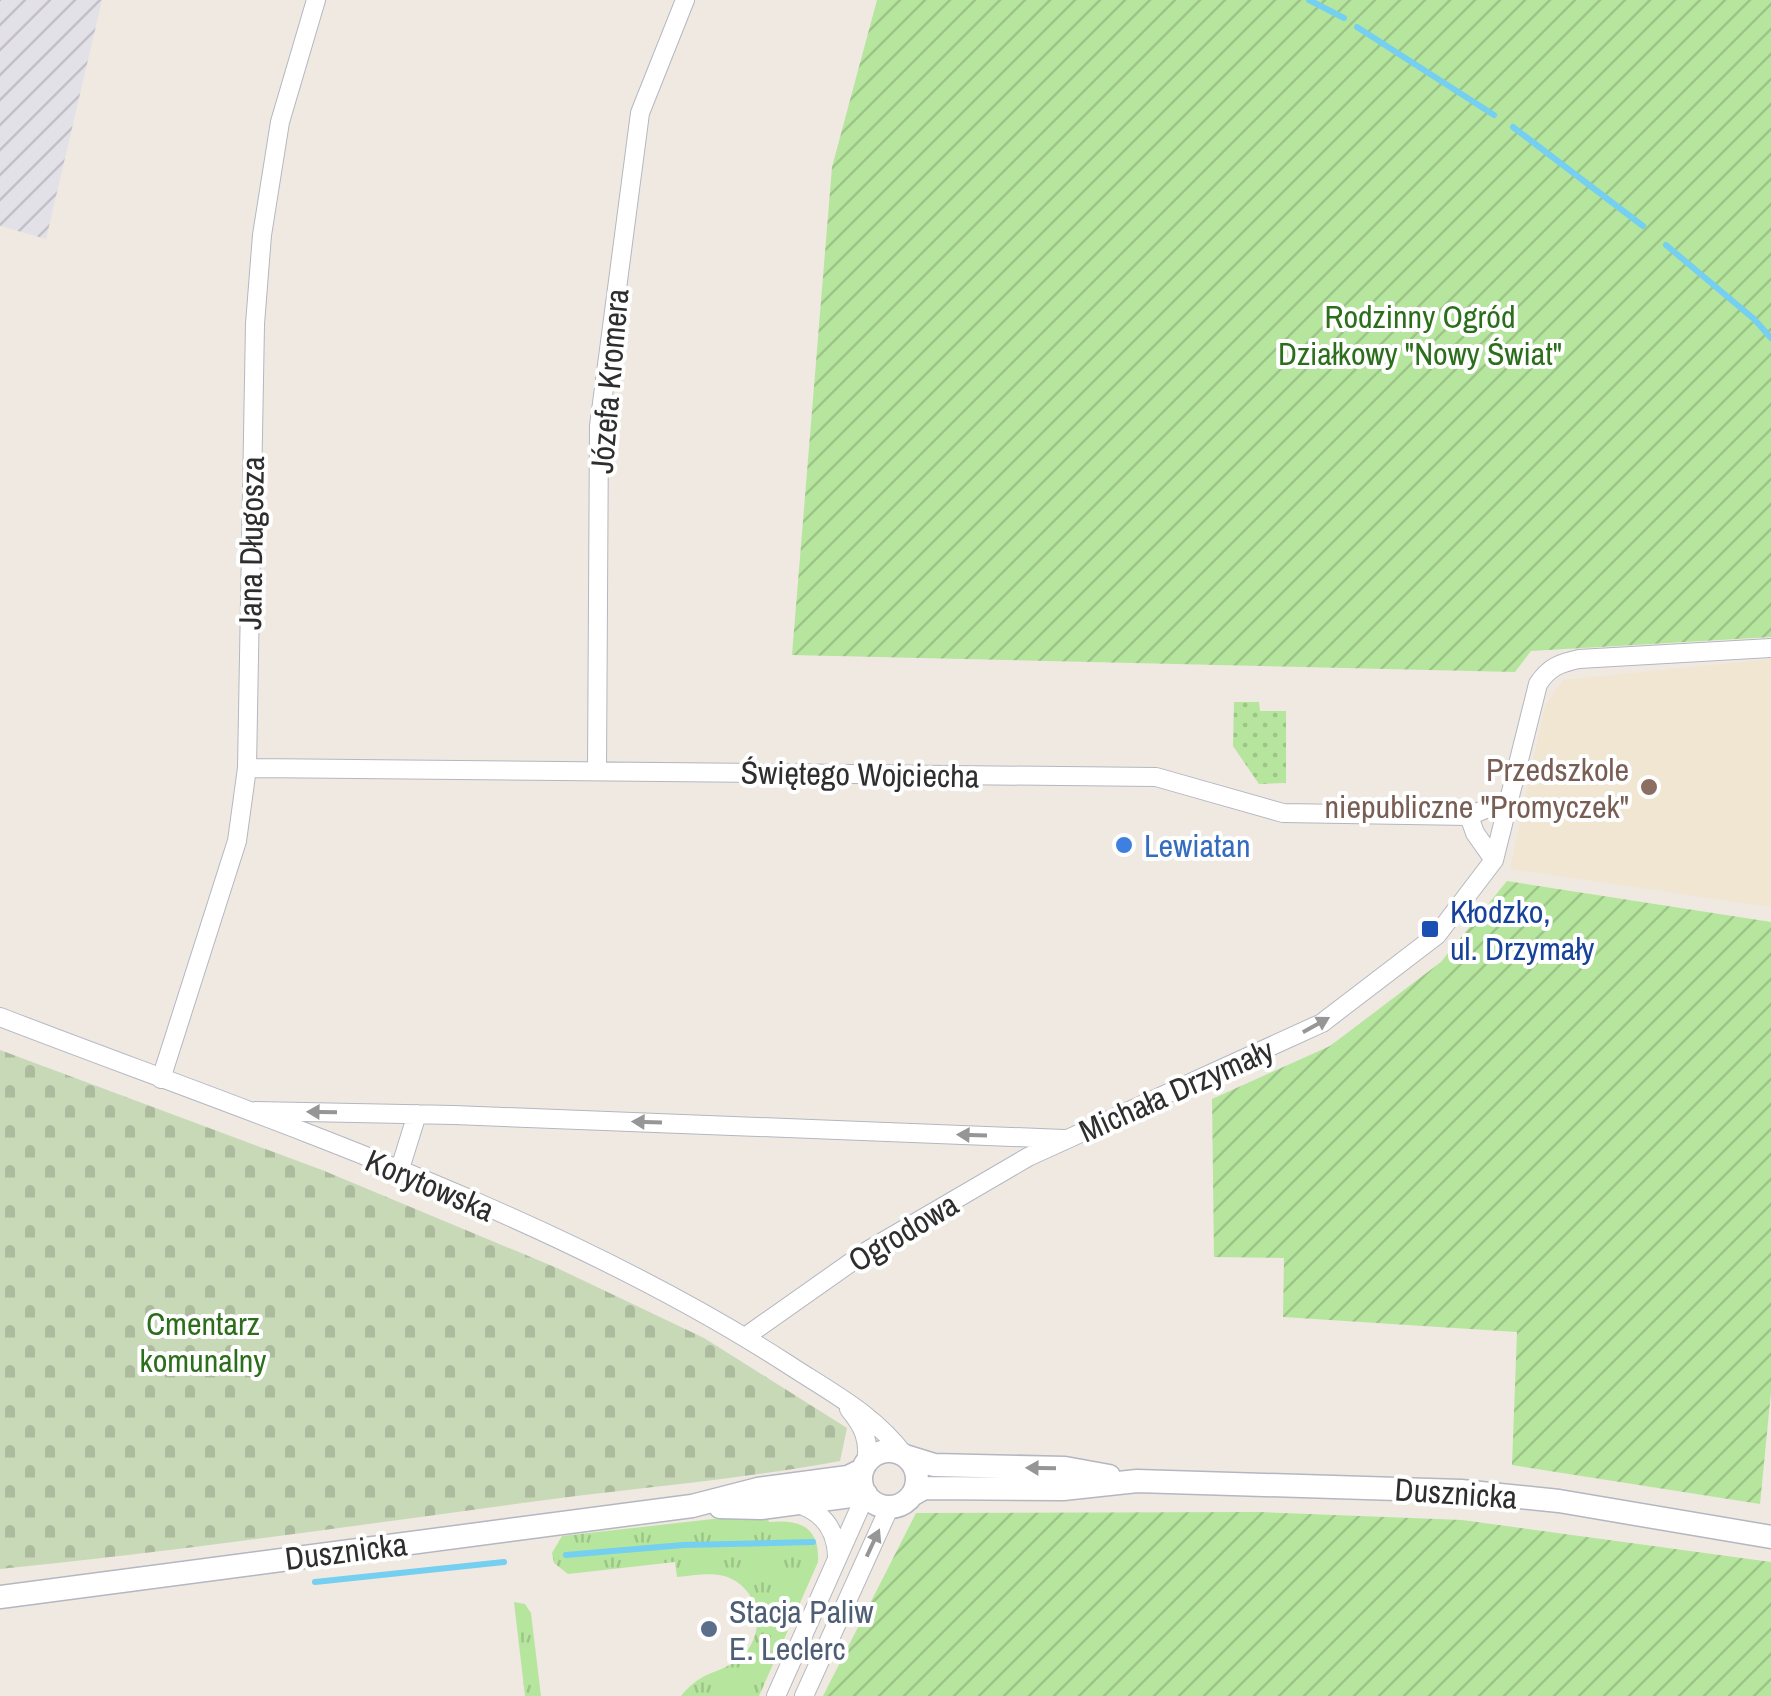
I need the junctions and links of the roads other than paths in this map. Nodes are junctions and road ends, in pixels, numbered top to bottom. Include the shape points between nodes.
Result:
1 (316, 0) edge
2 (685, 0) edge
3 (1771, 648) edge
4 (247, 768) junction
5 (598, 771) junction
6 (1506, 800) junction
7 (1468, 816) junction
8 (1494, 860) junction
9 (0, 1017) edge
10 (160, 1079) junction
11 (243, 1111) junction
12 (417, 1114) junction
13 (1069, 1139) junction
14 (399, 1172) junction
15 (745, 1337) junction
16 (839, 1398) junction
17 (905, 1456) junction
18 (865, 1476) junction
19 (1138, 1481) junction
20 (912, 1495) junction
21 (794, 1503) junction
22 (692, 1506) junction
23 (890, 1506) junction
24 (1771, 1537) edge
25 (837, 1558) junction
26 (0, 1597) edge
27 (776, 1696) edge
28 (804, 1696) edge

1 - 4 street, Jana Długosza via 280,122 262,236
2 - 5 street, Józefa Kromera via 640,112 599,426
3 - 6 street, Michała Drzymały via 1560,663 1538,684
4 - 5 street, Świętego Wojciecha
4 - 10 street, Jana Długosza via 238,841
5 - 7 street, Świętego Wojciecha via 1156,777 1283,813
6 - 7 street, Świętego Wojciecha
6 - 8 street, Michała Drzymały
7 - 8 street
13 -> 8 street, Michała Drzymały via 1322,1023 1436,934
9 - 10 street, Korytowska
10 - 11 street, Korytowska
12 -> 11 street, Michała Drzymały
11 - 14 street, Korytowska
13 -> 12 street, Michała Drzymały
12 - 14 street
13 - 15 street, Ogrodowa via 867,1251
14 - 15 street, Korytowska via 616,1269
15 - 16 street, Korytowska
16 - 17 street, Korytowska via 878,1423
16 - 18 street, Korytowska via 864,1430
17 - 18 street via 872,1456
19 -> 17 street, Dusznicka via 1065,1468 934,1465
17 - 20 street via 917,1478
18 - 21 street, Dusznicka
18 - 22 street, Dusznicka via 758,1489
18 - 23 street via 880,1505
18 - 25 street
19 - 20 street, Dusznicka via 1063,1489 924,1488
19 - 24 street, Dusznicka via 1461,1491
20 - 23 street
21 - 22 street, Dusznicka
21 - 25 street via 827,1522
22 - 26 street, Dusznicka
28 -> 23 street
25 - 27 street

